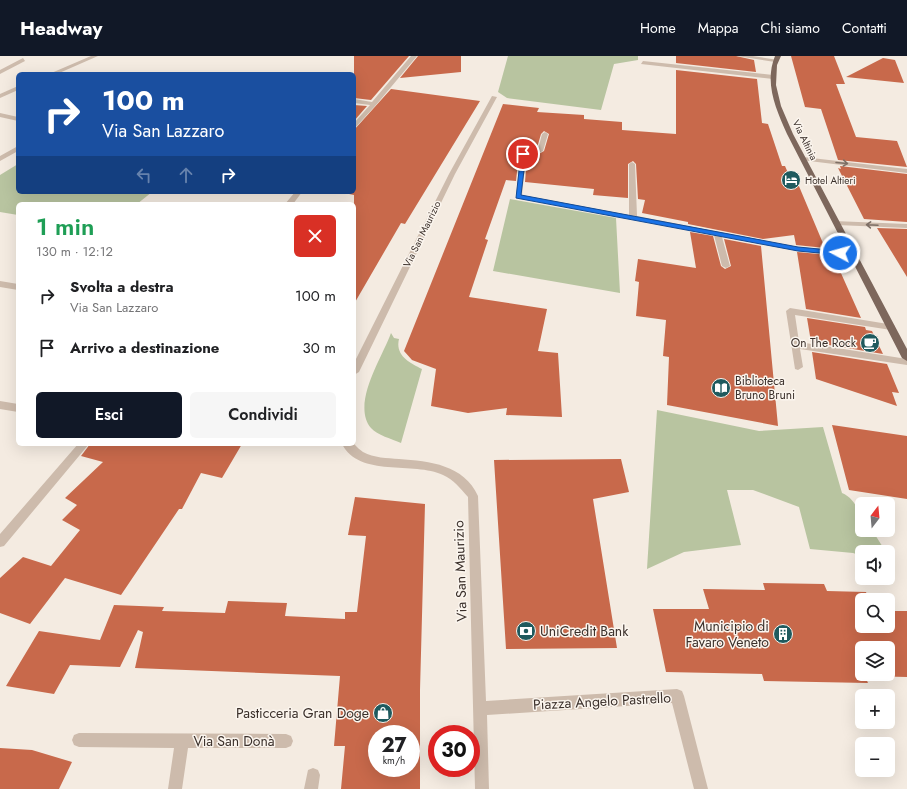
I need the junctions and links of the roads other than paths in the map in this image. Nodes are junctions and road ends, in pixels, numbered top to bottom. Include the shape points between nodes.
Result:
1 (95, 56) edge
2 (414, 56) edge
3 (740, 56) edge
4 (777, 58) edge
5 (23, 60) dead end
6 (643, 63) dead end
7 (0, 72) edge
8 (57, 72) edge
9 (773, 77) junction
10 (16, 89) edge
11 (0, 96) edge
12 (494, 97) dead end
13 (356, 101) edge
14 (374, 104) junction
15 (0, 115) edge
16 (16, 119) edge
17 (356, 125) edge
18 (545, 134) dead end
19 (16, 149) edge
20 (0, 159) edge
21 (803, 159) junction
22 (632, 164) dead end
23 (907, 171) edge
24 (297, 194) edge
25 (291, 202) edge
26 (633, 217) junction
27 (837, 223) junction
28 (907, 226) edge
29 (717, 233) junction
30 (854, 254) junction
31 (726, 266) dead end
32 (0, 284) edge
33 (16, 287) edge
34 (891, 327) junction
35 (795, 345) junction
36 (906, 357) edge
37 (798, 367) dead end
38 (356, 368) edge
39 (0, 405) edge
40 (16, 408) edge
41 (82, 446) edge
42 (349, 446) edge
43 (0, 542) edge
44 (480, 708) junction
45 (79, 740) dead end
46 (182, 741) junction
47 (286, 741) dead end
48 (175, 789) edge
49 (482, 789) edge
50 (701, 789) edge

1 - 8 street
2 - 14 street
3 - 4 street
4 - 9 main road, Via Altinia
5 - 7 street
6 - 9 street
9 - 21 main road, Via Altinia via 780,108
10 - 11 street
12 - 38 street, Via San Maurizio via 452,174
13 - 14 street
14 - 17 street
15 - 16 street
18 - 26 street via 541,150 523,154 518,196
19 - 20 street
21 -> 23 street
21 - 27 main road, Via Altinia
22 - 26 street
24 - 25 street
26 - 29 street
28 -> 27 street
27 - 30 main road, Via Altinia
29 - 30 street via 798,249
29 - 31 street
30 - 34 main road, Via Altinia
32 - 33 street
34 - 35 street via 790,311
34 - 36 main road, Via Altinia
35 - 36 street
35 - 37 street
39 - 40 street
41 - 43 street
42 - 44 street, Via San Maurizio via 360,456 441,468 455,474 467,485 473,496
44 - 49 street, Via San Maurizio
44 - 50 street, Piazza Angelo Pastrello via 677,696
45 - 46 street, Via San Donà
46 - 47 street, Via San Donà
46 - 48 street, Via San Donà

